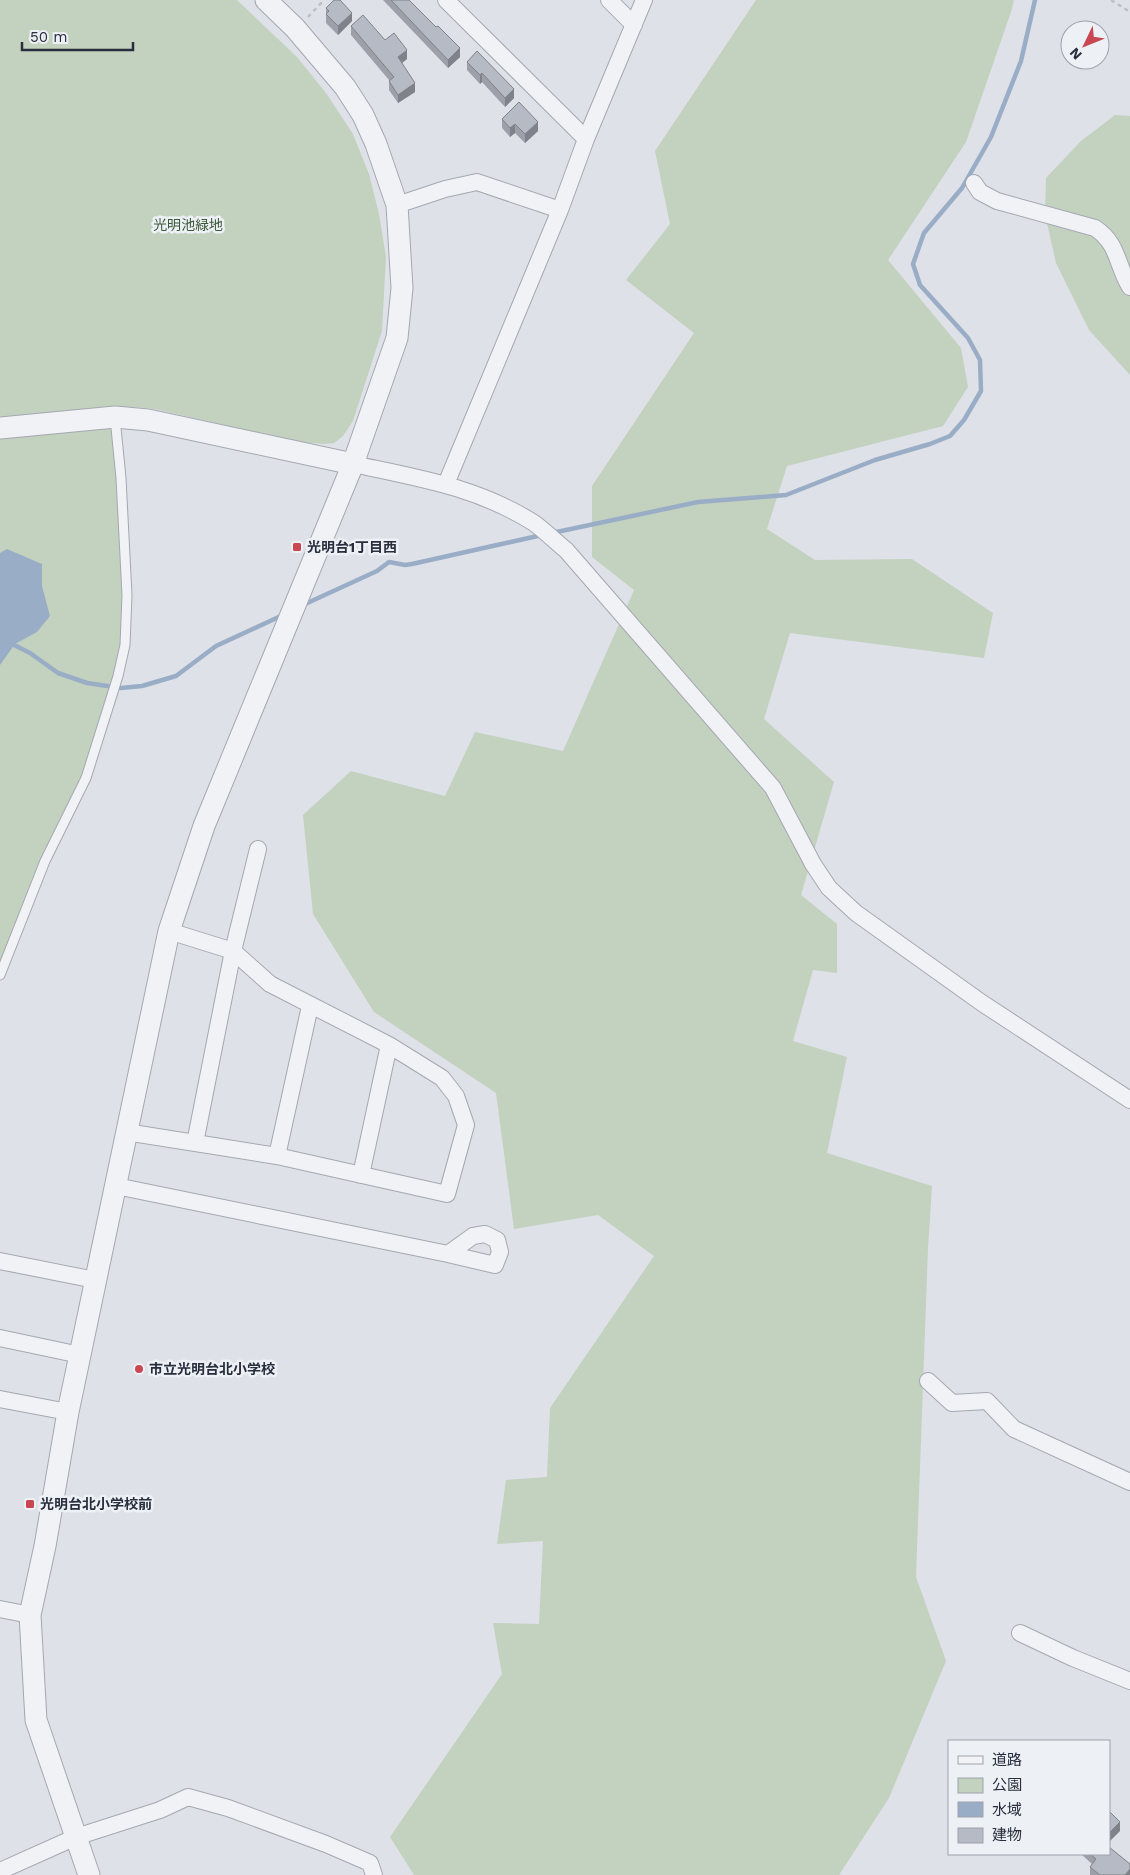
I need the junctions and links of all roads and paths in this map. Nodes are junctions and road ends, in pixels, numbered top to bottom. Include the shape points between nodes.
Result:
1 (266, 0) edge
2 (324, 0) edge
3 (446, 0) edge
4 (609, 0) edge
5 (644, 0) edge
6 (1111, 0) edge
7 (1130, 12) edge
8 (305, 20) dead end
9 (634, 25) junction
10 (586, 139) junction
11 (974, 183) dead end
12 (397, 205) junction
13 (560, 210) junction
14 (1130, 287) edge
15 (115, 417) junction
16 (0, 428) edge
17 (353, 464) junction
18 (446, 484) junction
19 (258, 849) dead end
20 (169, 931) junction
21 (233, 951) junction
22 (0, 975) edge
23 (310, 1006) junction
24 (389, 1045) junction
25 (1130, 1100) edge
26 (126, 1132) junction
27 (195, 1143) junction
28 (277, 1156) junction
29 (361, 1174) junction
30 (116, 1186) junction
31 (448, 1254) dead end
32 (0, 1261) edge
33 (95, 1280) junction
34 (0, 1338) edge
35 (80, 1355) junction
36 (928, 1382) dead end
37 (0, 1399) edge
38 (68, 1412) junction
39 (1130, 1482) edge
40 (0, 1610) edge
41 (30, 1615) junction
42 (1020, 1633) dead end
43 (1130, 1681) edge
44 (76, 1837) junction
45 (0, 1871) edge
46 (89, 1875) edge
47 (374, 1875) edge

1 - 12 street via 296,28 345,87 363,115
2 - 8 path
3 - 10 street
4 - 9 street
5 - 9 street
6 - 7 path
9 - 10 street
10 - 13 street
11 - 14 street via 980,192 997,201 1095,228 1112,243
12 - 13 street via 477,182
12 - 17 street via 402,288 397,338
13 - 18 street
15 - 16 street
15 - 17 street via 148,420
15 - 22 lane via 121,478 125,645 109,709 86,778 45,861
17 - 18 street
17 - 20 street via 204,826
18 - 25 street via 512,510 566,550 774,788 813,864 829,888 856,913 982,1004
19 - 21 street
20 - 21 street
20 - 26 street
21 - 23 street via 270,984
21 - 27 street
23 - 24 street
23 - 28 street
24 - 29 street
24 - 29 street via 442,1078 456,1096 466,1125 447,1194
26 - 27 street
26 - 30 street
27 - 28 street
28 - 29 street
30 - 31 street
30 - 33 street
32 - 33 street
33 - 35 street
34 - 35 street
35 - 38 street
36 - 39 street via 952,1404 987,1401 1014,1429
37 - 38 street
38 - 41 street
40 - 41 street
41 - 44 street via 36,1720
42 - 43 street
44 - 45 street
44 - 46 street
44 - 47 street via 160,1810 188,1797 228,1808 370,1862

